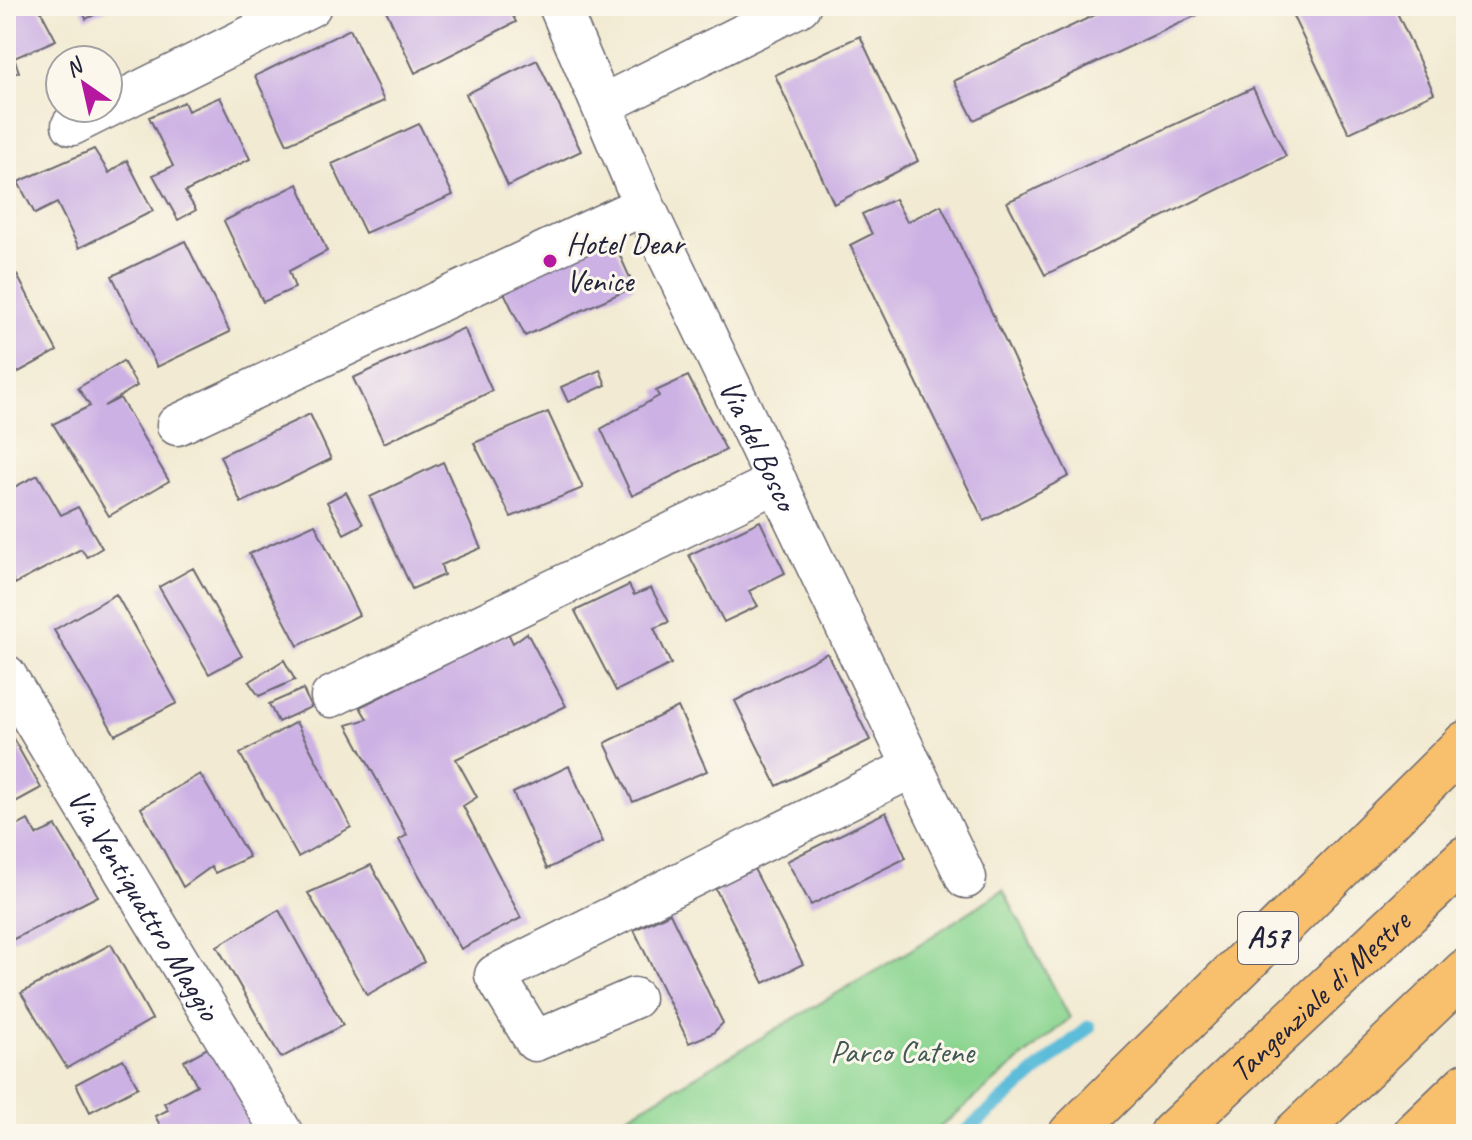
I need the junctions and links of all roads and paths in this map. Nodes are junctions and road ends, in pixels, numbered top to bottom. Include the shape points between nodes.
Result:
1 (311, 6) edge
2 (559, 6) edge
3 (800, 6) edge
4 (124, 99) edge
5 (602, 105) junction
6 (644, 205) junction
7 (177, 425) dead end
8 (777, 482) junction
9 (6, 675) edge
10 (331, 697) dead end
11 (1466, 743) edge
12 (913, 767) junction
13 (1466, 858) edge
14 (966, 878) dead end
15 (1466, 971) edge
16 (634, 998) dead end
17 (1466, 1085) edge
18 (1466, 1130) edge
19 (283, 1134) edge
20 (1071, 1134) edge
21 (1172, 1134) edge
22 (1295, 1134) edge
23 (1415, 1134) edge
24 (1462, 1134) edge

1 - 4 street
2 - 5 street, Via del Bosco
3 - 5 street
5 - 6 street, Via del Bosco
6 - 7 street
6 - 8 street, Via del Bosco
8 - 10 street
8 - 12 street, Via del Bosco
9 - 19 street, Via Ventiquattro Maggio
11 - 20 highway, A57
12 - 14 street, Via del Bosco
12 - 16 street via 495,975 535,1041
13 - 21 highway, Tangenziale di Mestre / A57
15 - 22 highway
17 - 23 highway
18 - 24 street

